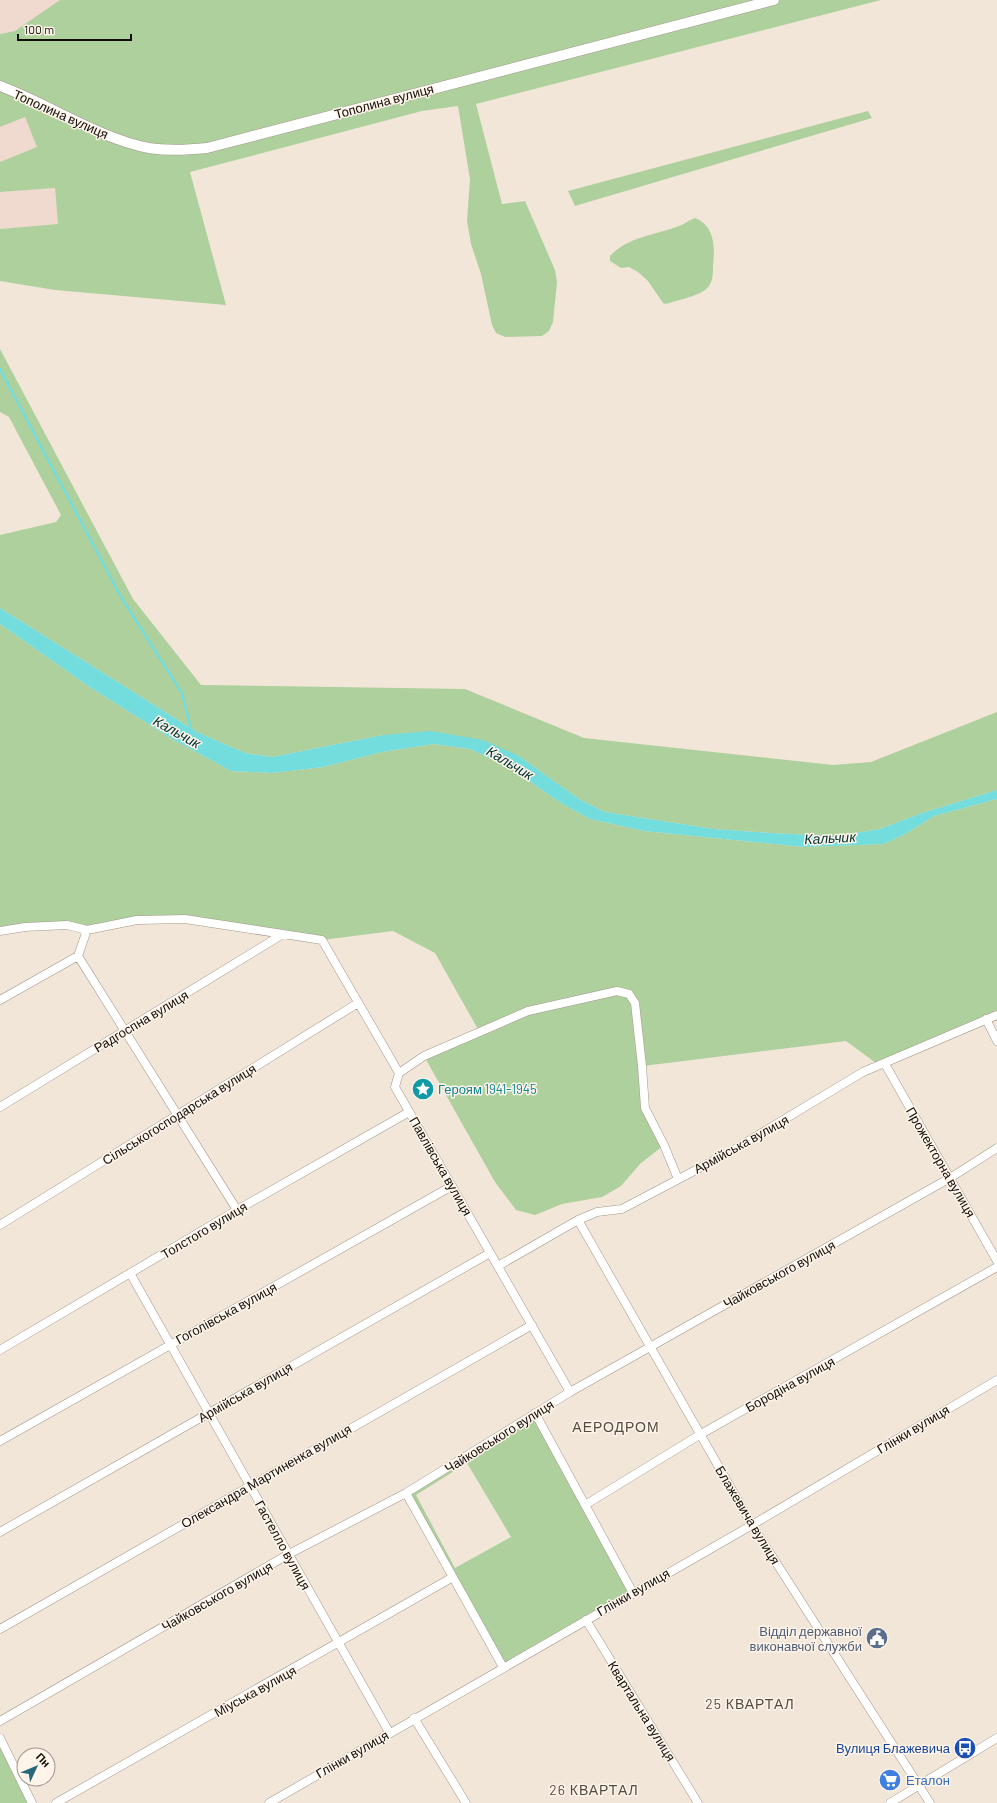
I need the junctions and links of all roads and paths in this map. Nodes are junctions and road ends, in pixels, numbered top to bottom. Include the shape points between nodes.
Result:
1 (774, 0) edge
2 (0, 86) edge
3 (87, 930) junction
4 (0, 931) edge
5 (283, 934) junction
6 (78, 956) junction
7 (0, 1000) edge
8 (358, 1003) junction
9 (997, 1015) edge
10 (986, 1019) junction
11 (125, 1030) junction
12 (997, 1041) edge
13 (885, 1064) junction
14 (399, 1073) junction
15 (0, 1107) edge
16 (409, 1112) junction
17 (178, 1115) junction
18 (997, 1148) edge
19 (950, 1178) junction
20 (678, 1179) junction
21 (452, 1186) junction
22 (237, 1210) junction
23 (578, 1220) junction
24 (0, 1226) edge
25 (490, 1253) junction
26 (997, 1261) edge
27 (498, 1266) junction
28 (997, 1267) edge
29 (130, 1273) junction
30 (532, 1325) junction
31 (170, 1344) junction
32 (650, 1346) junction
33 (0, 1350) edge
34 (997, 1380) edge
35 (570, 1392) junction
36 (209, 1413) junction
37 (535, 1413) junction
38 (701, 1434) junction
39 (0, 1441) edge
40 (250, 1485) junction
41 (406, 1493) junction
42 (585, 1505) junction
43 (752, 1525) junction
44 (0, 1532) edge
45 (289, 1554) junction
46 (453, 1577) junction
47 (633, 1593) junction
48 (586, 1620) junction
49 (0, 1628) edge
50 (339, 1643) junction
51 (503, 1667) junction
52 (414, 1718) junction
53 (0, 1721) edge
54 (389, 1732) junction
55 (0, 1738) edge
56 (997, 1738) edge
57 (919, 1786) junction
58 (32, 1803) edge
59 (56, 1803) edge
60 (269, 1803) edge
61 (466, 1803) edge
62 (698, 1803) edge
63 (890, 1803) edge
64 (930, 1803) edge

1 - 2 main road, Тополина вулиця via 207,148 167,150 129,143
3 - 4 street via 67,925
3 - 5 street via 137,920 185,919
3 - 6 street
5 - 8 street via 322,940
5 - 11 street, Радгоспна вулиця
6 - 7 street
6 - 11 street
8 - 14 street
8 - 17 street, Сільськогосподарська вулиця
9 - 10 street, Армійська вулиця
10 - 12 street
10 - 13 street, Армійська вулиця
11 - 15 street, Радгоспна вулиця
11 - 17 street
13 - 19 street, Прожекторна вулиця
13 - 20 street, Армійська вулиця via 863,1072 770,1129
14 - 16 street, Павлівська вулиця via 395,1087
14 - 20 street via 424,1056 528,1010 617,991 629,994 635,1003 645,1108
16 - 21 street, Павлівська вулиця
16 - 22 street, Толстого вулиця
17 - 22 street
17 - 24 street, Сільськогосподарська вулиця
18 - 19 street, Чайковського вулиця
19 - 26 street, Прожекторна вулиця
19 - 32 street, Чайковського вулиця
20 - 23 street, Армійська вулиця via 622,1209 597,1212
21 - 25 street, Павлівська вулиця
21 - 31 street, Гоголівська вулиця
22 - 29 street, Толстого вулиця
23 - 27 street, Армійська вулиця
23 - 32 street, Блажевича вулиця
25 - 27 street, Павлівська вулиця
25 - 36 street, Армійська вулиця
27 - 30 street, Павлівська вулиця
28 - 38 street, Бородіна вулиця
29 - 31 street, Гастелло вулиця
29 - 33 street, Толстого вулиця
30 - 35 street, Павлівська вулиця
30 - 40 street, Олександра Мартиненка вулиця
31 - 36 street, Гастелло вулиця
31 - 39 street, Гоголівська вулиця
32 - 35 street, Чайковського вулиця
32 - 38 street, Блажевича вулиця
34 - 43 street, Глінки вулиця
35 - 37 street, Чайковського вулиця
36 - 40 street, Гастелло вулиця
36 - 44 street, Армійська вулиця
37 - 41 street, Чайковського вулиця
37 - 42 street
38 - 42 street, Бородіна вулиця
38 - 43 street, Блажевича вулиця
40 - 45 street, Гастелло вулиця
40 - 49 street, Олександра Мартиненка вулиця
41 - 45 street, Чайковського вулиця
41 - 46 street
42 - 47 street
43 - 47 street, Глінки вулиця
43 - 57 street, Блажевича вулиця
45 - 50 street, Гастелло вулиця
45 - 53 street, Чайковського вулиця
46 - 50 street, Міуська вулиця
46 - 51 street
47 - 48 street, Глінки вулиця
48 - 51 street, Глінки вулиця
48 - 62 street, Квартальна вулиця
50 - 54 street, Гастелло вулиця
50 - 59 street, Міуська вулиця
51 - 52 street, Глінки вулиця
52 - 54 street, Глінки вулиця
52 - 61 street
54 - 60 street, Глінки вулиця
55 - 58 street
56 - 57 street
57 - 63 street
57 - 64 street, Блажевича вулиця

